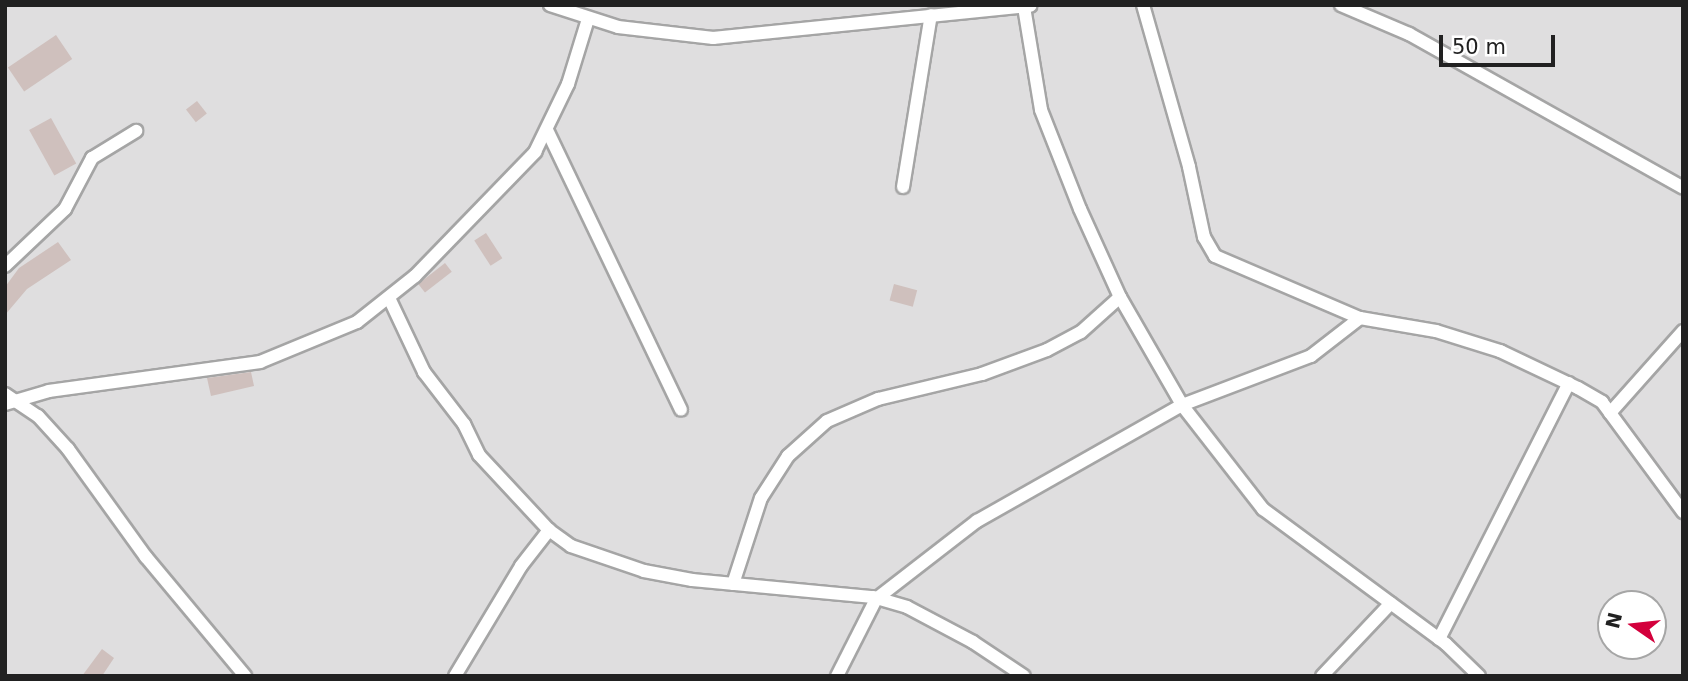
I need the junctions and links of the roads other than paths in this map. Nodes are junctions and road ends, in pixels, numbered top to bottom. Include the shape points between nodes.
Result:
1 (550, 5) edge
2 (1143, 5) edge
3 (1341, 5) edge
4 (1028, 6) edge
5 (931, 15) junction
6 (588, 19) junction
7 (547, 130) junction
8 (136, 131) dead end
9 (903, 187) dead end
10 (1683, 188) edge
11 (5, 266) edge
12 (1120, 297) junction
13 (390, 300) junction
14 (1360, 318) junction
15 (1683, 331) edge
16 (1569, 383) junction
17 (5, 394) edge
18 (11, 403) edge
19 (1182, 405) junction
20 (681, 410) dead end
21 (1610, 413) junction
22 (1683, 512) edge
23 (549, 530) junction
24 (733, 584) junction
25 (876, 598) junction
26 (1391, 603) junction
27 (1438, 639) junction
28 (245, 676) edge
29 (455, 676) edge
30 (837, 676) edge
31 (1024, 676) edge
32 (1322, 676) edge
33 (1479, 676) edge

1 - 6 street
2 - 14 street via 1204,237 1214,256
3 - 10 street via 1409,34
4 - 5 street
4 - 12 street via 1041,110
5 - 6 street via 712,38
5 - 9 street
6 - 7 street via 572,73
7 - 13 street via 517,172
7 - 20 street
8 - 11 street via 92,158 65,209
12 - 19 street
12 - 24 street via 1081,332 1047,350 982,374 878,399 827,421 789,456 761,498
13 - 18 street via 332,334 260,362 49,391
13 - 23 street via 424,372 464,424 479,455
14 - 16 street via 1436,331 1500,351
14 - 19 street via 1311,356
15 - 21 street
16 - 21 street via 1602,402
16 - 27 street
17 - 18 street
18 - 28 street via 38,416 68,449 146,557
19 - 25 street via 1132,438 977,521
19 - 26 street via 1263,509
21 - 22 street
23 - 24 street via 571,546 644,570
23 - 29 street via 521,566
24 - 25 street
25 - 30 street
25 - 31 street via 907,607
26 - 27 street
26 - 32 street
27 - 33 street

